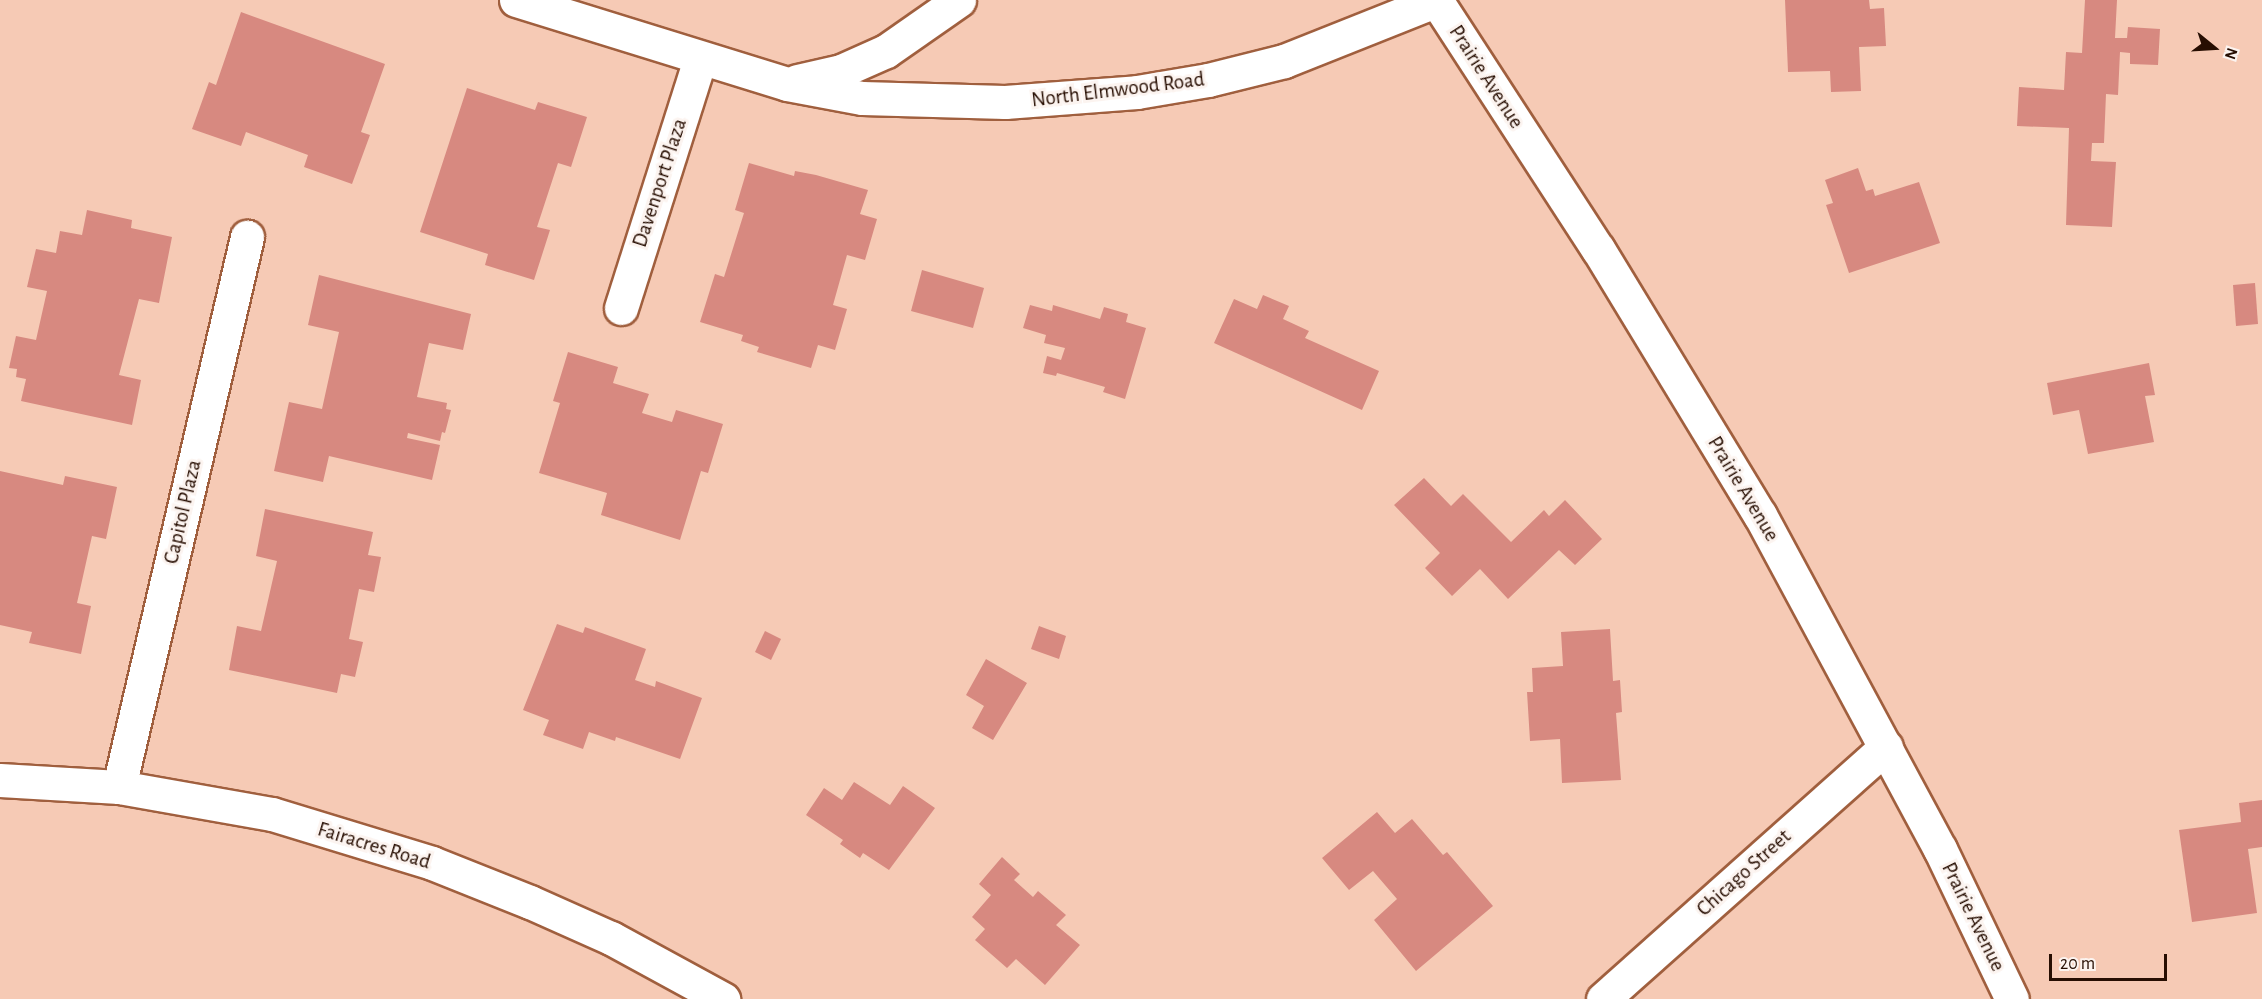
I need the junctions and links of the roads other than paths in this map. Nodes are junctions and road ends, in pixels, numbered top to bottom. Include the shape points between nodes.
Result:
1 (516, 0) edge
2 (959, 0) edge
3 (1437, 0) edge
4 (700, 59) junction
5 (787, 84) junction
6 (247, 237) dead end
7 (621, 308) dead end
8 (1886, 747) junction
9 (0, 780) edge
10 (119, 788) junction
11 (723, 999) edge
12 (1603, 999) edge
13 (2013, 999) edge

1 - 4 street, North Elmwood Road
2 - 5 street, North Elmwood Road via 886,51 841,71
3 - 5 street, North Elmwood Road via 1284,61 1137,92 1005,102 862,98
3 - 8 street, Prairie Avenue via 1598,249 1761,515
4 - 5 street, North Elmwood Road
4 - 7 street, Davenport Plaza
6 - 10 street, Capitol Plaza
8 - 12 street, Chicago Street
8 - 13 street, Prairie Avenue
9 - 10 street, Fairacres Road
10 - 11 street, Fairacres Road via 272,814 432,863 611,938

